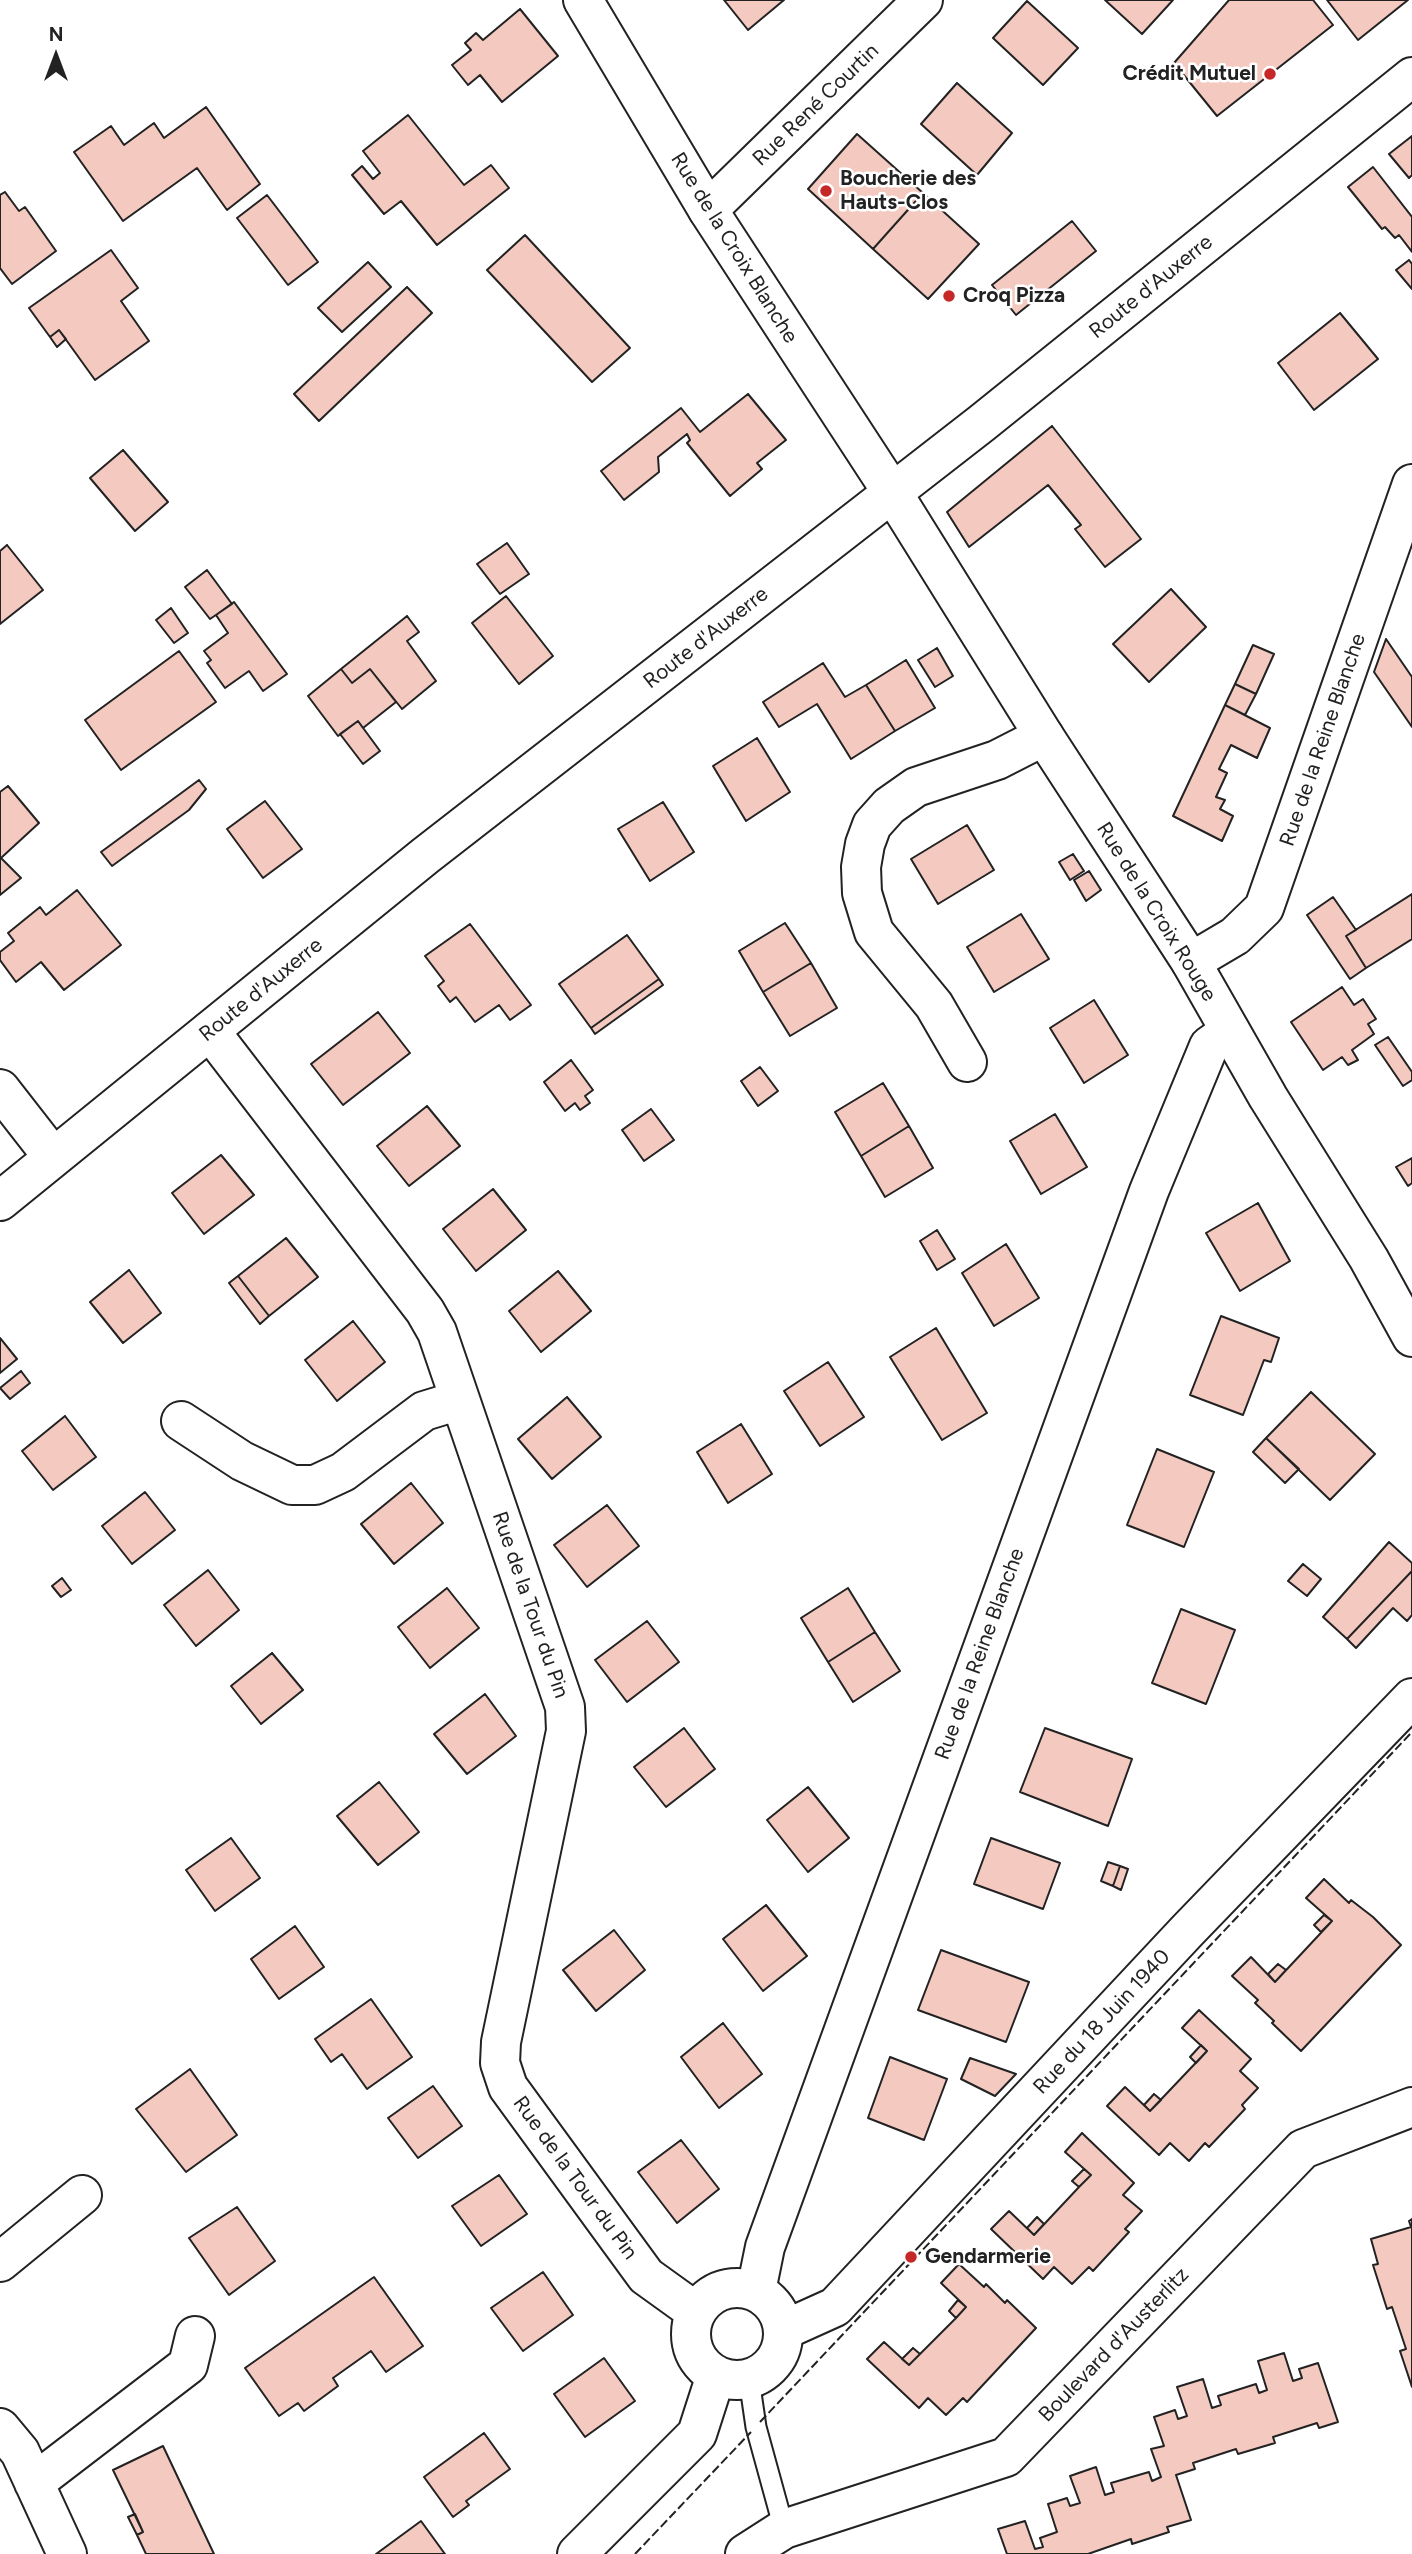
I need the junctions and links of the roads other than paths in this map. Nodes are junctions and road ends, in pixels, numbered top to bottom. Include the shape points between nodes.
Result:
1 (583, 0) edge
2 (923, 0) edge
3 (1412, 77) edge
4 (708, 209) junction
5 (1412, 484) edge
6 (892, 492) junction
7 (1044, 736) junction
8 (1191, 962) junction
9 (210, 1031) junction
10 (1230, 1031) junction
11 (967, 1062) dead end
12 (0, 1089) edge
13 (53, 1157) junction
14 (0, 1201) edge
15 (1412, 1337) edge
16 (460, 1399) junction
17 (181, 1421) dead end
18 (1412, 1699) edge
19 (1412, 2107) edge
20 (82, 2195) dead end
21 (0, 2262) edge
22 (755, 2291) junction
23 (696, 2312) junction
24 (784, 2330) junction
25 (195, 2336) dead end
26 (732, 2377) junction
27 (0, 2428) edge
28 (34, 2483) junction
29 (784, 2529) junction
30 (67, 2554) edge
31 (577, 2554) edge
32 (745, 2554) edge

1 - 4 street, Rue de la Croix Blanche
2 - 4 street, Rue René Courtin
3 - 6 street, Route d'Auxerre
4 - 6 street, Rue de la Croix Blanche
5 - 8 street, Rue de la Reine Blanche via 1265,908 1235,936
6 - 7 street, Rue de la Croix Rouge
6 - 9 street, Route d'Auxerre via 425,856
7 - 8 street, Rue de la Croix Rouge
7 - 11 street via 997,760 916,787 872,825 865,844 862,892 874,932 934,1005
8 - 10 street, Rue de la Croix Rouge
9 - 13 street, Route d'Auxerre
9 - 16 street, Rue de la Tour du Pin via 425,1311
10 - 15 street, Rue de la Croix Rouge
10 - 22 street, Rue de la Reine Blanche via 1209,1046 1150,1191 765,2247
12 - 13 street
13 - 14 street, Route d'Auxerre
16 - 17 street via 424,1411 343,1472 315,1485 292,1485 242,1461
16 - 23 street, Rue de la Tour du Pin via 565,1707 566,1731 500,2063 508,2087 646,2276
18 - 24 street, Rue du 18 Juin 1940 via 1196,1921 835,2308
19 - 29 street, Boulevard d'Austerlitz via 1303,2149 1006,2458
20 - 21 street
22 - 23 street via 728,2288 704,2301
22 - 24 street via 774,2305
23 - 26 street via 691,2341 704,2367
24 - 26 street via 775,2361 763,2372
25 - 28 street via 188,2365
26 - 29 lane via 756,2427
26 - 31 street via 697,2434
27 - 28 street via 20,2452
28 - 30 street
29 - 32 street, Boulevard d'Austerlitz

